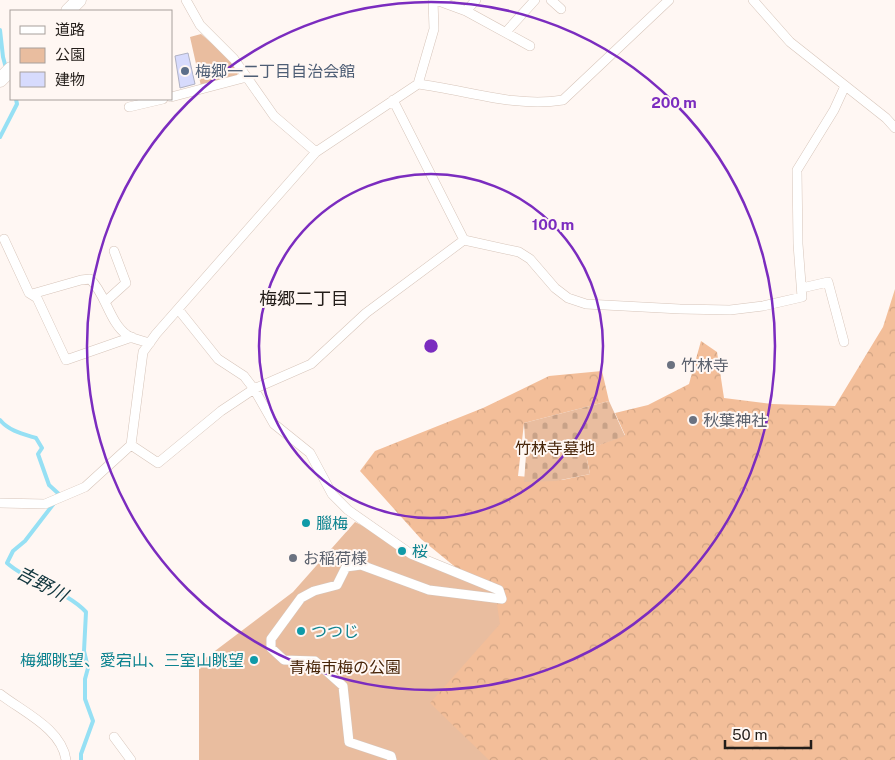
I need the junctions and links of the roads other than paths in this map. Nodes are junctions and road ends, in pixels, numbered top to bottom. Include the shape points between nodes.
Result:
1 (79, 0) edge
2 (186, 0) edge
3 (434, 0) edge
4 (476, 0) edge
5 (534, 0) edge
6 (551, 0) edge
7 (669, 0) edge
8 (753, 0) edge
9 (561, 9) dead end
10 (69, 10) edge
11 (466, 11) junction
12 (506, 32) junction
13 (530, 46) dead end
14 (247, 77) junction
15 (418, 84) junction
16 (845, 86) junction
17 (172, 96) edge
18 (159, 100) edge
19 (393, 100) junction
20 (129, 107) dead end
21 (895, 128) edge
22 (316, 152) junction
23 (4, 239) dead end
24 (464, 240) junction
25 (114, 251) dead end
26 (802, 288) junction
27 (32, 294) junction
28 (105, 302) junction
29 (178, 310) junction
30 (132, 337) junction
31 (844, 342) dead end
32 (150, 343) junction
33 (254, 389) junction
34 (131, 445) junction
35 (0, 503) edge
36 (0, 694) edge
37 (114, 737) dead end
38 (66, 760) edge
39 (130, 760) edge
40 (392, 760) edge

1 - 10 main road
2 - 14 street via 200,25
3 - 11 street
3 - 15 street via 434,29
4 - 11 street
5 - 12 street
6 - 9 street
7 - 15 street via 563,100 519,102
8 - 16 street via 790,42
11 - 12 street
12 - 13 street
14 - 17 street
14 - 22 street via 274,116
15 - 19 street
16 - 21 street
16 - 26 street via 797,170
18 - 20 street
19 - 22 street
19 - 24 street
22 - 29 street
23 - 27 street
24 - 26 street via 519,252 530,259 555,288 568,298 586,304 730,310 802,297
24 - 33 street via 366,313 311,364
25 - 28 street via 126,283
26 - 31 street via 828,282
27 - 28 street via 90,279
27 - 30 street via 37,298 66,360
28 - 30 street via 116,322
29 - 32 street
29 - 33 street via 218,359 244,376
30 - 32 street
32 - 34 street via 143,352
33 - 34 street via 220,411 158,462
33 - 40 street via 274,424 310,453 332,494 348,510 411,554 500,590 502,599 429,590 361,565 346,567 337,586 314,591 301,598 271,639 270,648 284,660 315,661 343,686 349,742 391,756
34 - 35 street via 85,487 45,504
36 - 38 street via 52,732 60,741
37 - 39 street

